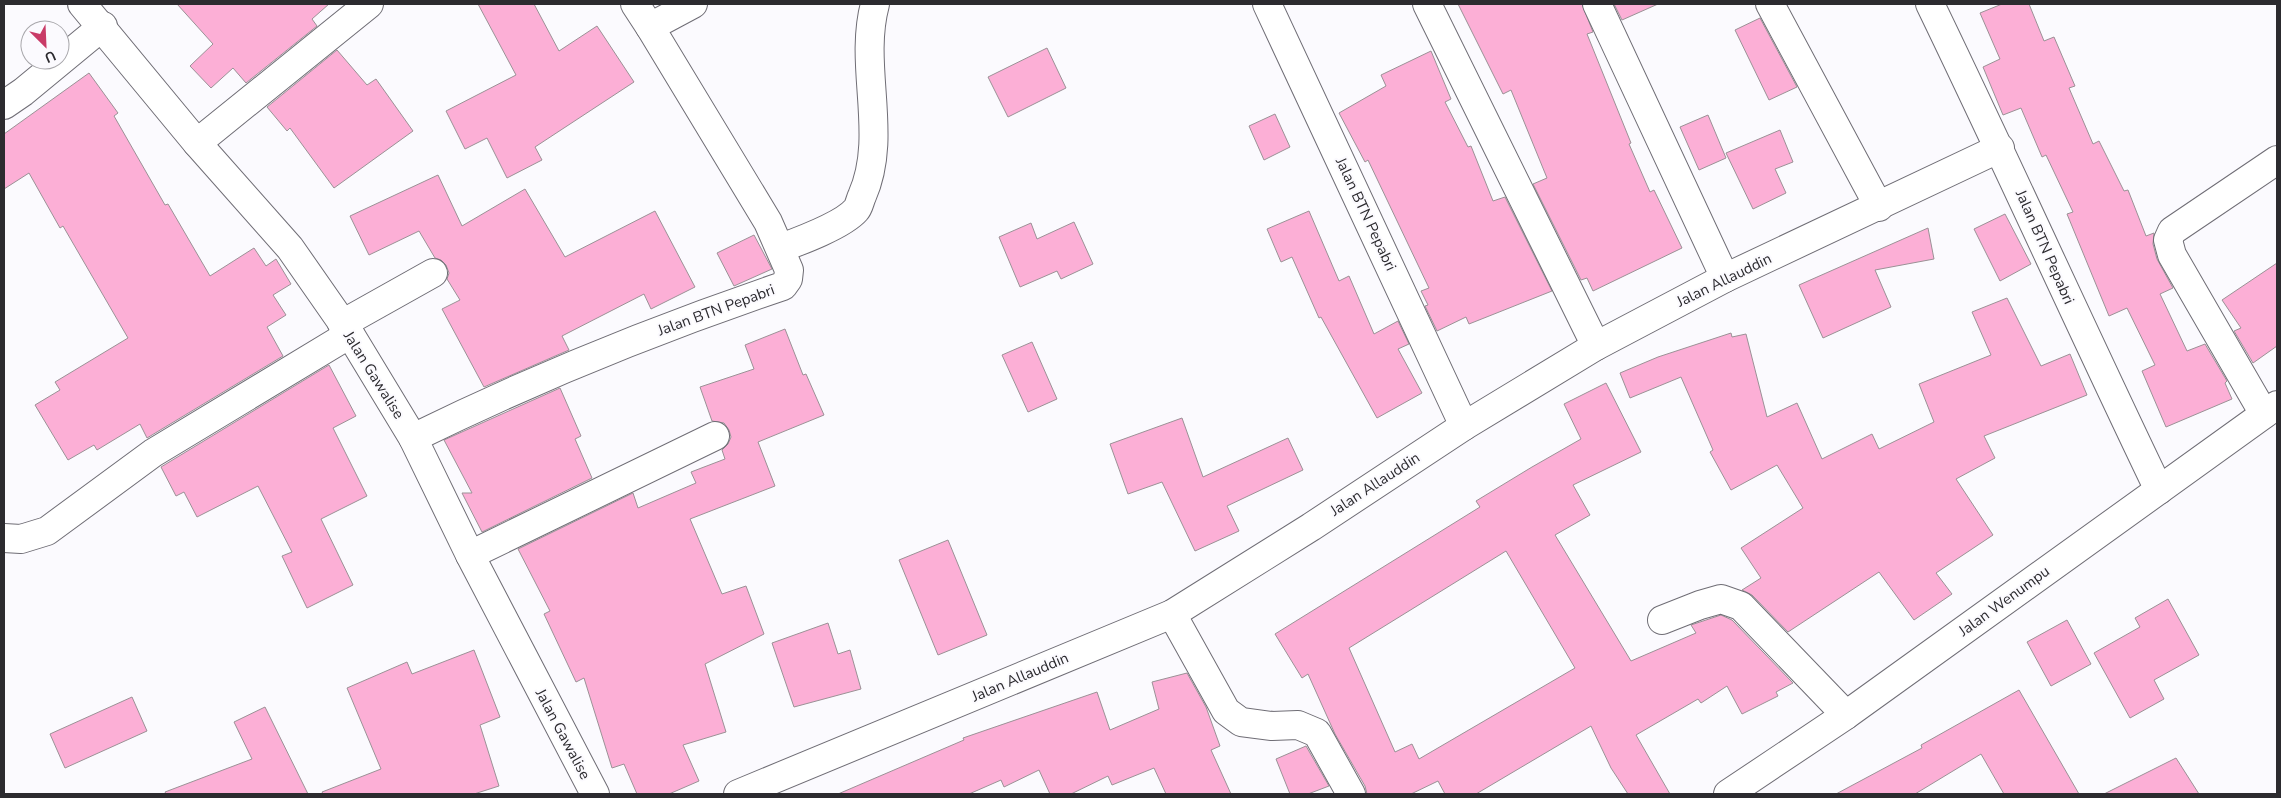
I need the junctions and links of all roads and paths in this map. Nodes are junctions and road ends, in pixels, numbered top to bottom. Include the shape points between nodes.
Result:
1 (82, 4) edge
2 (370, 4) edge
3 (635, 4) edge
4 (693, 4) edge
5 (875, 4) edge
6 (1267, 4) edge
7 (1427, 4) edge
8 (1598, 4) edge
9 (1770, 4) edge
10 (1930, 4) edge
11 (102, 26) junction
12 (650, 27) junction
13 (4, 105) edge
14 (197, 142) junction
15 (2000, 148) junction
16 (2277, 160) edge
17 (1879, 207) junction
18 (781, 248) junction
19 (433, 273) dead end
20 (1725, 278) junction
21 (346, 329) junction
22 (1596, 346) junction
23 (2270, 410) edge
24 (1464, 426) junction
25 (715, 436) dead end
26 (413, 438) junction
27 (2159, 490) junction
28 (4, 538) edge
29 (470, 555) junction
30 (1172, 614) junction
31 (1662, 620) dead end
32 (1846, 715) junction
33 (594, 794) edge
34 (738, 794) edge
35 (1351, 794) edge
36 (1728, 794) edge

1 - 11 street, Jalan Gawalise
2 - 14 street
3 - 12 street, Jalan BTN Pepabri
4 - 12 street
5 - 18 street via 870,24 874,132 870,177 856,210 826,230
6 - 24 street, Jalan BTN Pepabri
7 - 22 street
8 - 20 street
9 - 17 street
10 - 15 street, Jalan BTN Pepabri
11 - 13 street
11 - 14 street, Jalan Gawalise
12 - 18 street, Jalan BTN Pepabri
14 - 21 street, Jalan Gawalise via 290,248
15 - 17 street, Jalan Allauddin
15 - 27 street, Jalan BTN Pepabri
16 - 23 street via 2172,231 2168,240 2172,255
17 - 20 street, Jalan Allauddin
18 - 26 street, Jalan BTN Pepabri via 789,270 783,286 585,359
19 - 21 street
20 - 22 street, Jalan Allauddin
21 - 26 street, Jalan Gawalise
21 - 28 street via 153,453 47,531 21,539
22 - 24 street, Jalan Allauddin
23 - 27 street, Jalan Wenumpu
24 - 30 street, Jalan Allauddin
25 - 29 street
26 - 29 street, Jalan Gawalise
27 - 32 street, Jalan Wenumpu
29 - 33 street, Jalan Gawalise
30 - 34 street, Jalan Allauddin
30 - 35 street via 1226,711 1241,722 1298,725 1317,733
31 - 32 street via 1721,599 1741,606
32 - 36 street, Jalan Wenumpu

